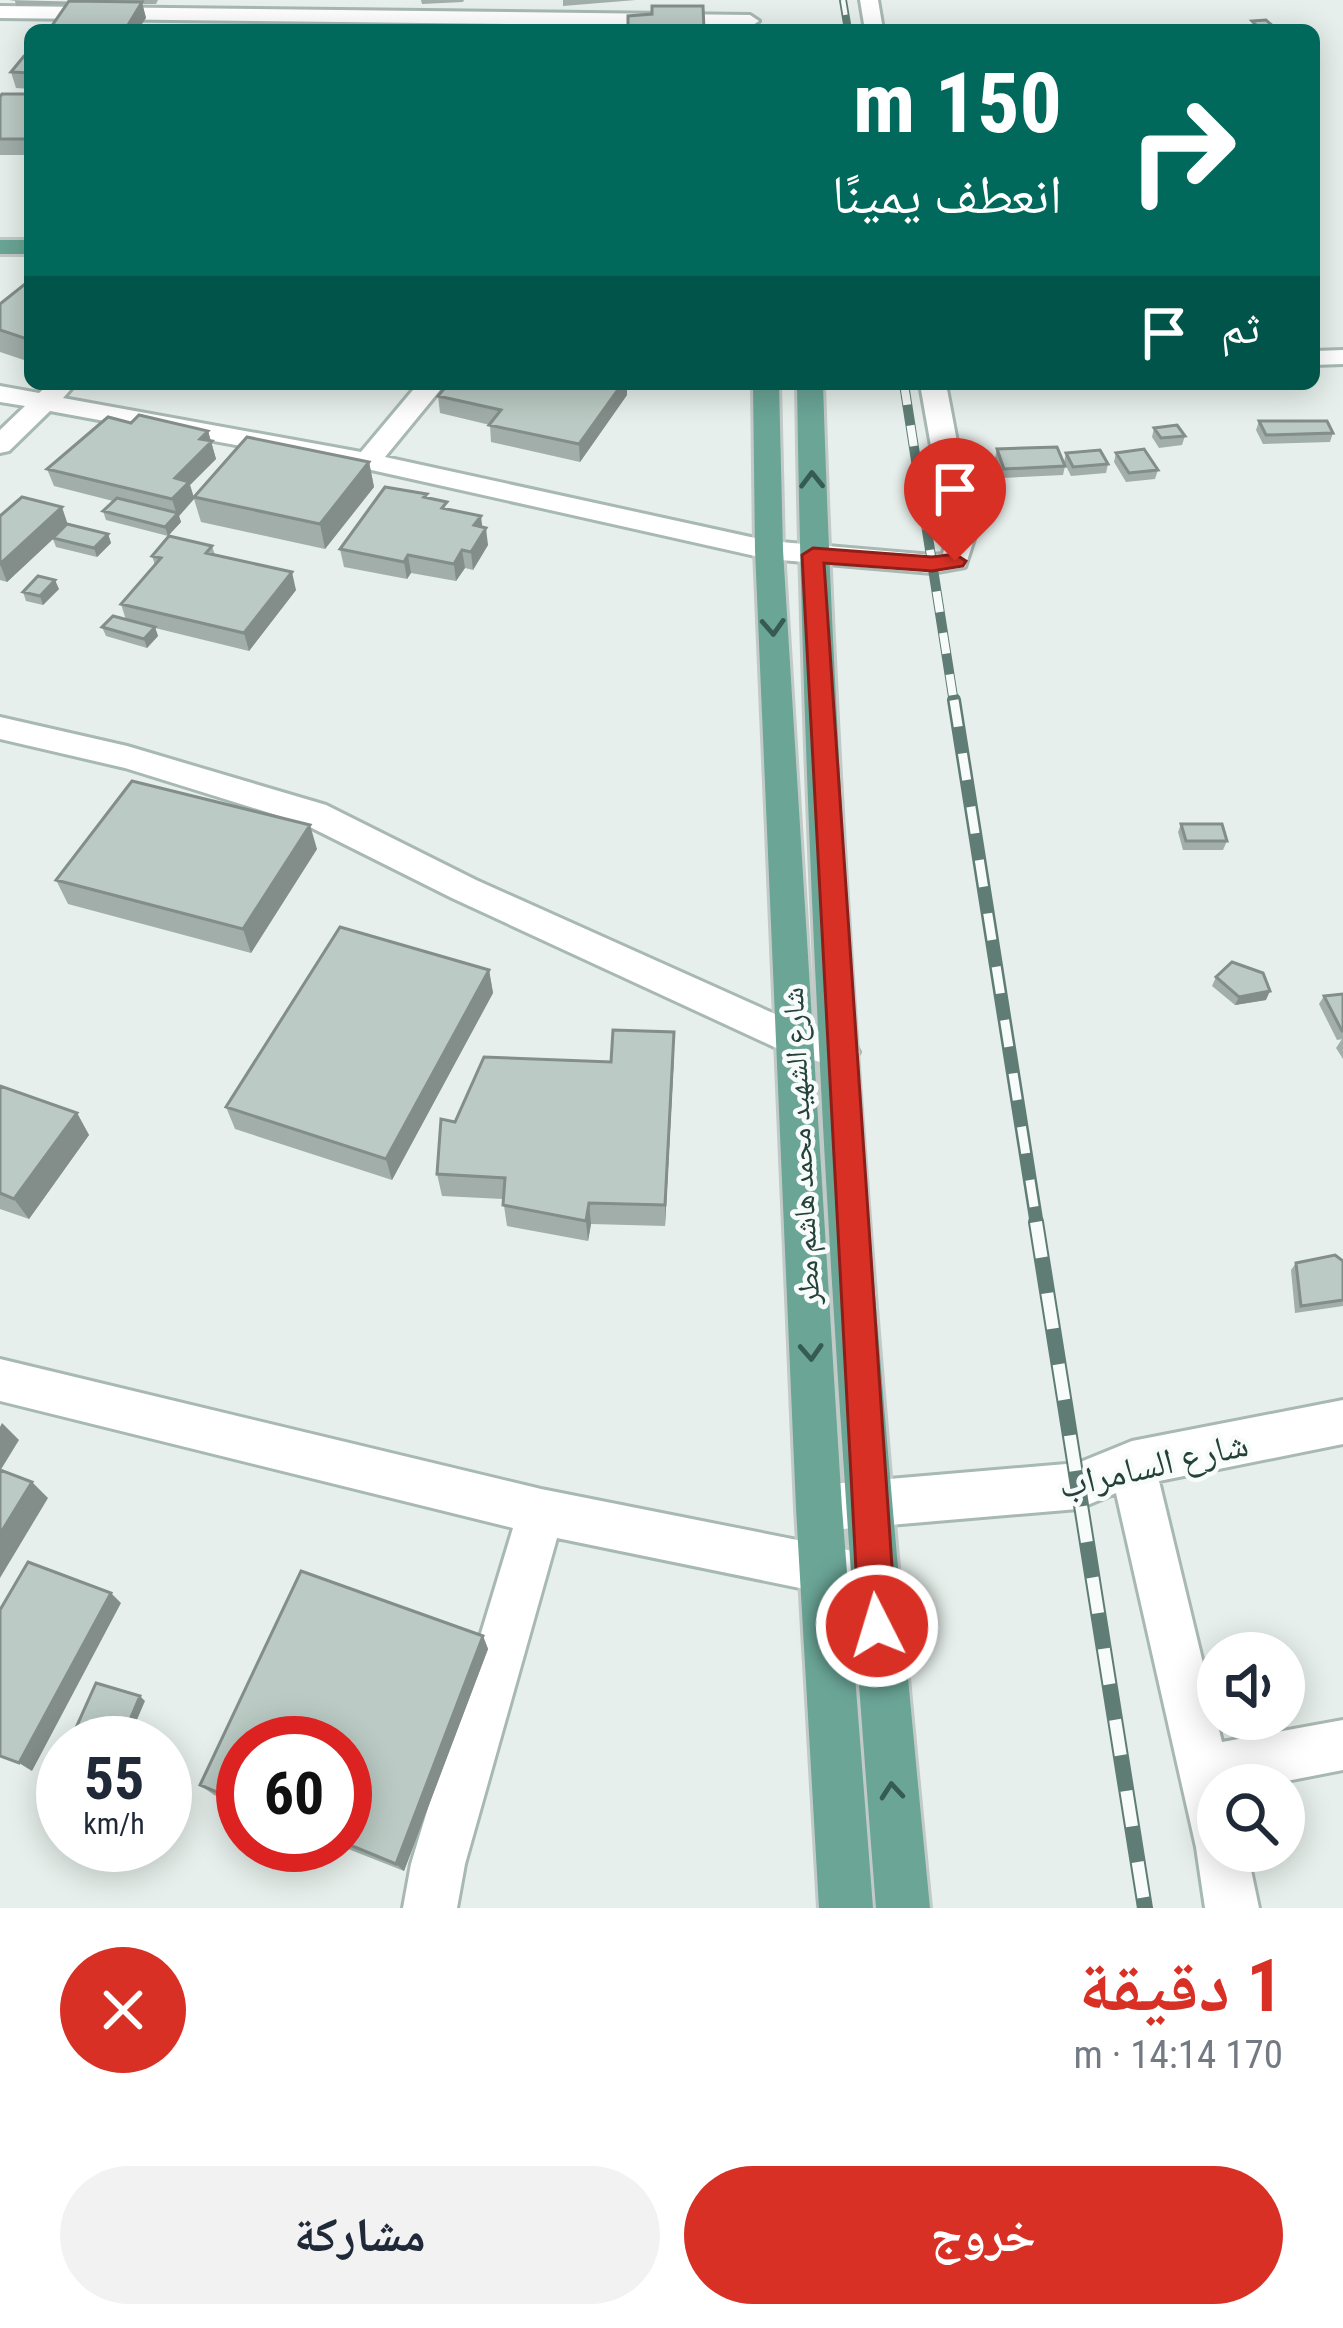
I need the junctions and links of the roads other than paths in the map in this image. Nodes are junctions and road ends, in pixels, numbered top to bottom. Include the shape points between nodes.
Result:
1 (167, 7) edge
2 (10, 12) edge
3 (386, 23) edge
4 (507, 24) edge
5 (0, 28) edge
6 (427, 390) edge
7 (766, 390) edge
8 (810, 390) edge
9 (934, 390) edge
10 (54, 393) edge
11 (0, 394) edge
12 (0, 445) edge
13 (367, 461) junction
14 (769, 550) junction
15 (813, 555) junction
16 (0, 728) edge
17 (796, 1040) junction
18 (840, 1052) junction
19 (0, 1380) edge
20 (1343, 1422) edge
21 (1132, 1464) junction
22 (867, 1506) junction
23 (819, 1508) junction
24 (541, 1512) junction
25 (823, 1572) junction
26 (873, 1579) junction
27 (1343, 1745) edge
28 (1203, 1764) edge
29 (1242, 1764) edge
30 (1225, 1872) edge
31 (430, 1908) edge
32 (846, 1908) edge
33 (903, 1908) edge
34 (1232, 1908) edge

1 - 2 street
1 - 3 street
2 - 5 street
3 - 4 street
6 - 13 street
7 - 14 main road, شارع الشهيد محمد هاشم مطر
15 -> 8 main road, شارع الشهيد محمد هاشم مطر
9 - 15 street via 961,536 955,561
10 - 11 street
10 - 12 street
10 - 13 street
13 - 14 street
14 - 15 street
14 -> 17 main road, شارع الشهيد محمد هاشم مطر
15 - 18 main road, شارع الشهيد محمد هاشم مطر
16 - 17 street via 314,814
17 - 18 street
17 -> 23 main road, شارع الشهيد محمد هاشم مطر
18 - 22 main road, شارع الشهيد محمد هاشم مطر
19 - 24 street
20 - 21 street, شارع السامراب
21 - 22 street, شارع السامراب via 1078,1486
21 - 28 street
22 - 23 street, شارع السامراب
22 - 26 main road, شارع الشهيد محمد هاشم مطر
23 - 25 main road, شارع الشهيد محمد هاشم مطر
24 - 25 street
24 - 31 street
25 - 26 street
25 - 32 main road, شارع الشهيد محمد هاشم مطر
33 -> 26 main road, شارع الشهيد محمد هاشم مطر
27 - 29 street
30 - 34 street

